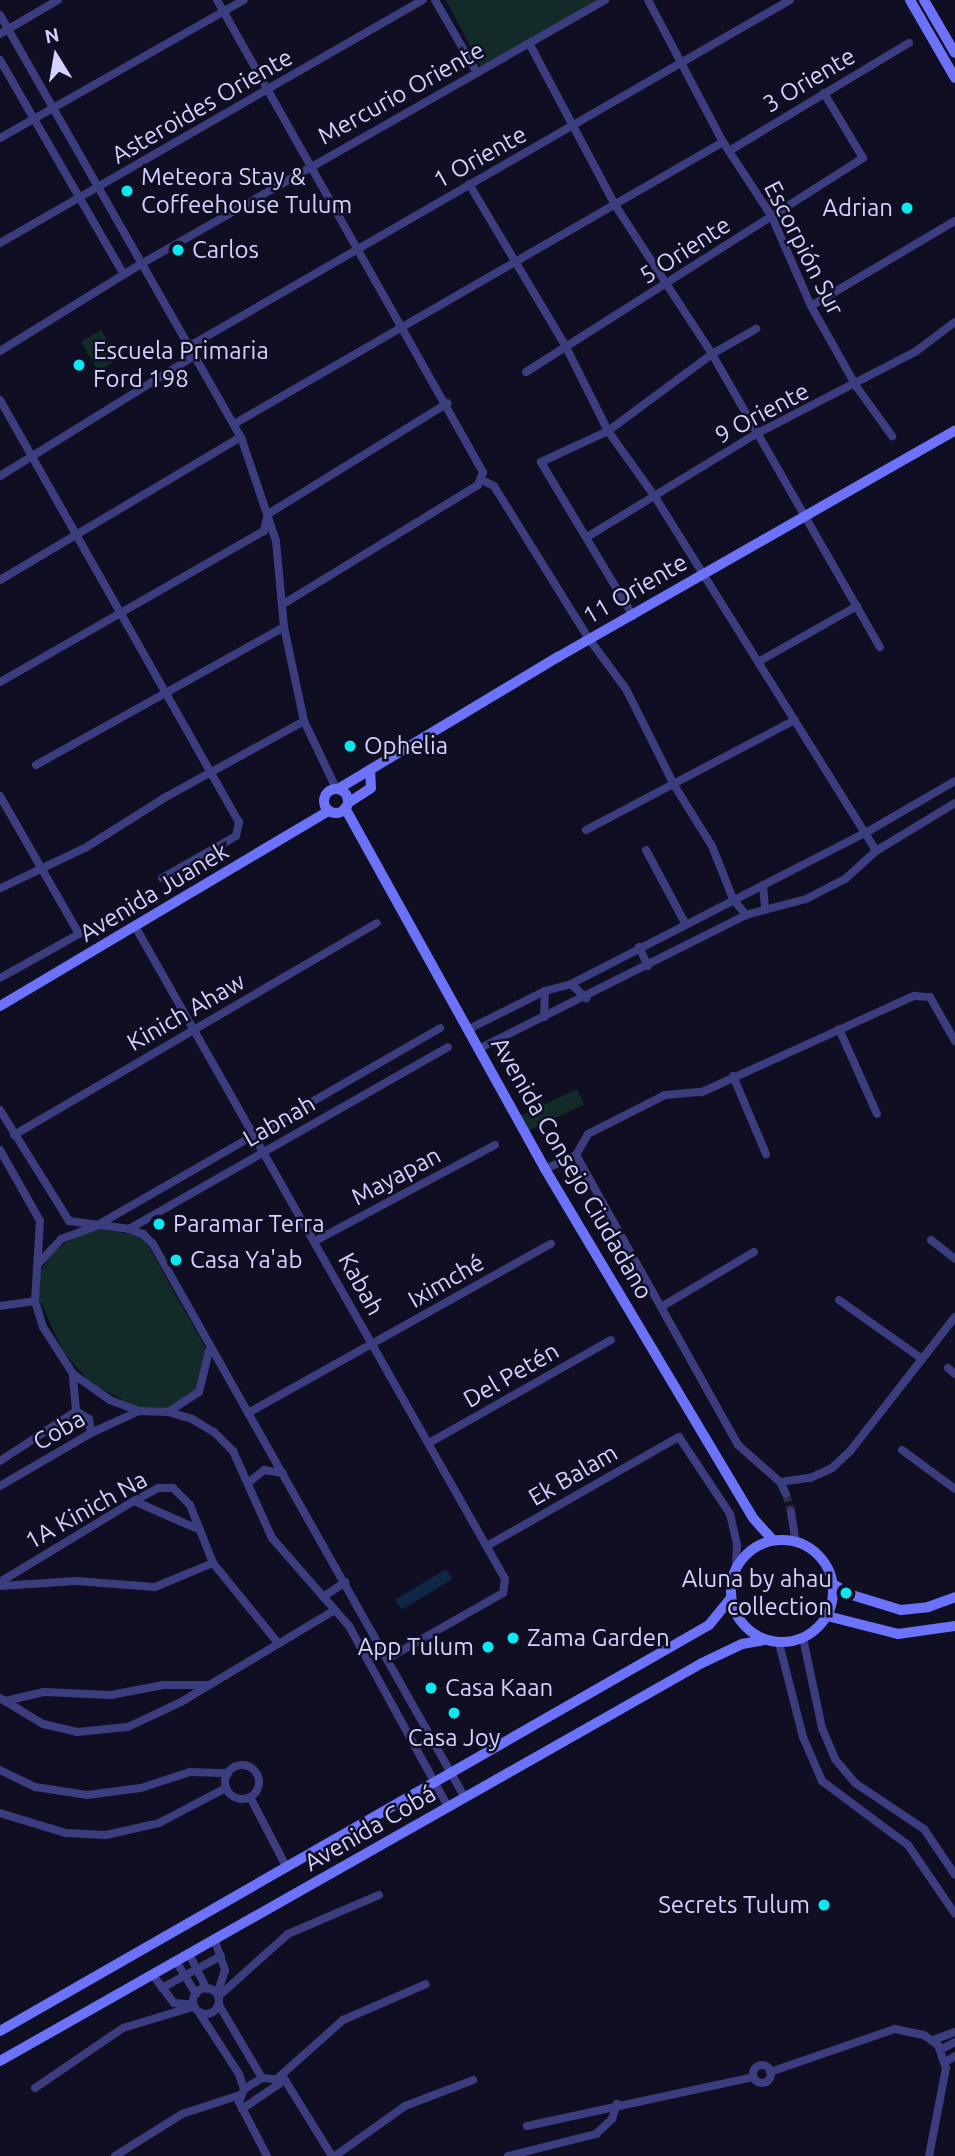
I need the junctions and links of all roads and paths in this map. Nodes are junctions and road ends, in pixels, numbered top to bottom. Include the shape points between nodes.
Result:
1 (58, 0) edge
2 (217, 0) edge
3 (244, 0) edge
4 (424, 0) edge
5 (435, 0) edge
6 (605, 0) edge
7 (648, 0) edge
8 (790, 0) edge
9 (910, 0) edge
10 (924, 0) edge
11 (224, 12) junction
12 (0, 15) edge
13 (9, 28) junction
14 (0, 33) edge
15 (529, 43) junction
16 (909, 43) dead end
17 (955, 53) edge
18 (0, 60) edge
19 (683, 64) junction
20 (477, 73) junction
21 (955, 78) edge
22 (268, 89) junction
23 (824, 93) junction
24 (54, 107) junction
25 (33, 118) junction
26 (573, 128) junction
27 (0, 138) edge
28 (723, 142) junction
29 (729, 151) junction
30 (309, 167) junction
31 (469, 184) junction
32 (100, 187) junction
33 (79, 199) junction
34 (615, 205) junction
35 (772, 217) junction
36 (955, 221) edge
37 (0, 243) edge
38 (357, 249) junction
39 (141, 264) junction
40 (515, 265) junction
41 (124, 275) junction
42 (670, 284) junction
43 (811, 306) junction
44 (955, 322) edge
45 (398, 327) junction
46 (756, 329) dead end
47 (565, 345) junction
48 (188, 347) junction
49 (0, 351) edge
50 (712, 355) junction
51 (194, 356) junction
52 (526, 372) dead end
53 (856, 386) junction
54 (0, 400) edge
55 (447, 403) junction
56 (234, 424) junction
57 (608, 431) junction
58 (955, 431) edge
59 (756, 434) junction
60 (892, 436) dead end
61 (241, 437) junction
62 (35, 457) junction
63 (0, 475) edge
64 (482, 480) junction
65 (655, 497) junction
66 (268, 514) junction
67 (803, 516) junction
68 (587, 537) junction
69 (76, 539) junction
70 (703, 574) junction
71 (0, 580) edge
72 (283, 604) junction
73 (857, 606) junction
74 (633, 616) junction
75 (120, 617) junction
76 (284, 627) junction
77 (589, 639) junction
78 (880, 647) dead end
79 (758, 662) junction
80 (0, 682) edge
81 (166, 695) junction
82 (795, 720) junction
83 (304, 721) junction
84 (36, 765) dead end
85 (370, 770) junction
86 (209, 772) junction
87 (955, 780) edge
88 (674, 785) junction
89 (337, 789) junction
90 (0, 796) edge
91 (955, 803) edge
92 (347, 805) junction
93 (329, 811) junction
94 (586, 830) dead end
95 (867, 832) junction
96 (646, 850) dead end
97 (876, 851) junction
98 (42, 866) junction
99 (162, 878) dead end
100 (763, 885) junction
101 (1, 888) edge
102 (733, 899) junction
103 (765, 906) junction
104 (746, 915) junction
105 (377, 923) dead end
106 (685, 923) junction
107 (136, 928) junction
108 (639, 947) junction
109 (648, 966) junction
110 (0, 978) edge
111 (571, 984) junction
112 (545, 991) junction
113 (586, 998) junction
114 (0, 1006) edge
115 (544, 1017) junction
116 (440, 1028) dead end
117 (195, 1029) junction
118 (839, 1029) junction
119 (467, 1030) junction
120 (955, 1041) edge
121 (448, 1047) dead end
122 (480, 1048) junction
123 (733, 1076) junction
124 (0, 1111) edge
125 (877, 1114) dead end
126 (254, 1133) junction
127 (14, 1135) junction
128 (495, 1145) dead end
129 (0, 1150) edge
130 (264, 1151) junction
131 (766, 1154) dead end
132 (576, 1155) junction
133 (545, 1169) junction
134 (96, 1226) junction
135 (129, 1229) junction
136 (931, 1240) dead end
137 (315, 1241) junction
138 (551, 1244) dead end
139 (754, 1252) dead end
140 (955, 1259) edge
141 (36, 1266) junction
142 (839, 1300) dead end
143 (34, 1301) junction
144 (0, 1306) edge
145 (661, 1307) junction
146 (955, 1317) edge
147 (611, 1340) dead end
148 (373, 1345) junction
149 (209, 1348) junction
150 (922, 1359) junction
151 (73, 1374) junction
152 (76, 1411) junction
153 (139, 1411) junction
154 (168, 1412) junction
155 (248, 1413) junction
156 (91, 1433) junction
157 (429, 1443) junction
158 (902, 1450) dead end
159 (0, 1461) edge
160 (283, 1473) junction
161 (780, 1482) junction
162 (248, 1483) junction
163 (0, 1486) edge
164 (955, 1489) edge
165 (786, 1494) tunnel mouth
166 (134, 1501) junction
167 (791, 1512) tunnel mouth
168 (200, 1530) junction
169 (773, 1541) junction
170 (796, 1542) junction
171 (487, 1546) junction
172 (213, 1563) junction
173 (736, 1567) junction
174 (345, 1582) junction
175 (0, 1584) edge
176 (833, 1584) junction
177 (323, 1597) junction
178 (955, 1597) edge
179 (731, 1598) junction
180 (335, 1610) junction
181 (827, 1616) junction
182 (955, 1626) edge
183 (803, 1638) junction
184 (764, 1640) junction
185 (278, 1643) junction
186 (779, 1643) junction
187 (387, 1659) junction
188 (209, 1685) junction
189 (3, 1700) edge
190 (0, 1770) edge
191 (228, 1773) junction
192 (451, 1773) junction
193 (435, 1783) junction
194 (226, 1788) junction
195 (250, 1797) junction
196 (465, 1798) junction
197 (448, 1807) junction
198 (0, 1814) edge
199 (287, 1868) junction
200 (955, 1875) edge
201 (379, 1895) dead end
202 (955, 1914) edge
203 (215, 1941) junction
204 (189, 1954) junction
205 (222, 1956) junction
206 (176, 1961) junction
207 (197, 1969) junction
208 (152, 1974) junction
209 (184, 1976) junction
210 (426, 1984) dead end
211 (162, 1988) junction
212 (207, 1989) junction
213 (219, 1993) junction
214 (196, 1994) junction
215 (219, 2005) junction
216 (192, 2006) junction
217 (200, 2014) junction
218 (0, 2031) edge
219 (955, 2032) edge
220 (933, 2040) junction
221 (955, 2042) edge
222 (940, 2050) junction
223 (955, 2056) edge
224 (0, 2061) edge
225 (945, 2063) junction
226 (955, 2068) edge
227 (946, 2076) junction
228 (262, 2078) junction
229 (282, 2078) junction
230 (473, 2080) dead end
231 (35, 2088) dead end
232 (242, 2092) junction
233 (617, 2104) junction
234 (242, 2109) junction
235 (527, 2126) dead end
236 (357, 2143) junction
237 (115, 2156) edge
238 (267, 2156) edge
239 (333, 2156) edge
240 (350, 2156) edge
241 (508, 2156) edge
242 (929, 2156) edge

1 - 13 street
2 - 11 street
3 - 11 street
4 - 22 street, Asteroides Oriente
5 - 20 street
6 - 15 street, Mercurio Oriente
7 - 19 street, Escorpión Sur
8 - 19 street, 1 Oriente
9 - 21 street
10 - 17 street
11 - 22 street
11 - 24 street
12 - 13 street
13 - 14 street
13 - 24 street
15 - 20 street, Mercurio Oriente
15 - 26 street
16 - 23 street, 3 Oriente
18 - 25 street
19 - 26 street, 1 Oriente
19 - 28 street, Escorpión Sur
20 - 30 street, Mercurio Oriente
22 - 30 street
22 - 32 street, Asteroides Oriente
23 - 29 street, 3 Oriente
23 - 35 street, 5 Oriente via 863,158
24 - 25 street
24 - 32 street
25 - 27 street
25 - 33 street
26 - 31 street, 1 Oriente
26 - 34 street
28 - 29 street, Escorpión Sur
28 - 34 street
29 - 35 street, Escorpión Sur
30 - 38 street
30 - 39 street, Mercurio Oriente
31 - 38 street, 1 Oriente
31 - 40 street
32 - 33 street, Asteroides Oriente
32 - 39 street
33 - 37 street, Asteroides Oriente
33 - 41 street
34 - 40 street
34 - 42 street
35 - 42 street, 5 Oriente
35 - 43 street, Escorpión Sur
36 - 43 street
38 - 45 street
38 - 48 street, 1 Oriente
39 - 41 street, Mercurio Oriente
39 - 48 street
40 - 45 street
40 - 47 street
41 - 49 street, Mercurio Oriente
42 - 47 street, 5 Oriente
42 - 50 street
43 - 53 street, Escorpión Sur
44 - 53 street, 9 Oriente
45 - 55 street
45 - 56 street
46 - 50 street
47 - 52 street, 5 Oriente
47 - 57 street
48 - 51 street
50 - 57 street
50 - 59 street
51 - 56 street
51 - 62 street
53 - 59 street, 9 Oriente
53 - 60 street, Escorpión Sur
54 - 62 street
55 - 64 street via 481,461
55 - 66 street
56 - 61 street
57 - 65 street
57 - 68 street via 541,462
58 - 67 street, 11 Oriente
59 - 65 street, 9 Oriente
59 - 67 street
61 - 66 street
61 - 69 street
62 - 63 street
62 - 69 street
64 - 72 street
64 - 77 street via 494,486
65 - 68 street, 9 Oriente
65 - 70 street
66 - 72 street
66 - 75 street via 264,531 221,552
67 - 70 street, 11 Oriente
67 - 73 street
68 - 74 street
69 - 71 street
69 - 75 street
70 - 74 street, 11 Oriente
70 - 79 street
72 - 76 street
73 - 78 street
73 - 79 street
74 - 77 street, 11 Oriente
75 - 80 street
75 - 81 street
76 - 81 street
76 - 83 street
77 - 85 street, 11 Oriente
77 - 88 street via 626,689
79 - 82 street
81 - 84 street
81 - 86 street
82 - 88 street
82 - 95 street
83 - 86 street
83 - 89 street
85 - 89 street, 11 Oriente
85 - 92 street via 371,788
86 - 98 street via 85,848
86 - 99 street via 239,822 239,834
87 - 95 street
88 - 94 street
88 - 102 street via 712,846
89 - 92 street, Avenida Consejo Ciudadano
89 - 93 street via 324,797
90 - 98 street
91 - 97 street
92 - 93 street
92 - 119 street, Avenida Consejo Ciudadano
93 - 107 street, Avenida Juanek
95 - 97 street
95 - 100 street
96 - 106 street
97 - 103 street via 845,879 806,899
98 - 101 street
98 - 110 street via 79,934
100 - 102 street
100 - 103 street
102 - 104 street
102 - 106 street
103 - 104 street
104 - 109 street
105 - 117 street, Kinich Ahaw
106 - 108 street
107 - 114 street, Avenida Juanek
107 - 117 street, Kabah
108 - 109 street
108 - 111 street
109 - 113 street
111 - 112 street
111 - 113 street
112 - 115 street
112 - 119 street
113 - 115 street
115 - 122 street
116 - 126 street
117 - 126 street, Kabah
117 - 127 street, Kinich Ahaw
118 - 120 street via 921,994 930,997
118 - 123 street
118 - 125 street
119 - 122 street, Avenida Consejo Ciudadano
121 - 130 street, Labnah
122 - 133 street, Avenida Consejo Ciudadano
123 - 131 street
123 - 132 street via 702,1092 665,1095 589,1134
124 - 127 street
126 - 130 street, Kabah
126 - 134 street
127 - 134 street via 69,1221
128 - 137 street, Mayapan
129 - 141 street via 40,1221
130 - 135 street, Labnah
130 - 137 street, Kabah
132 - 133 street
132 - 145 street
133 - 169 street, Avenida Consejo Ciudadano via 753,1518
134 - 135 street
134 - 141 street via 61,1239
135 - 149 street via 153,1244
136 - 140 street
137 - 148 street, Kabah
138 - 148 street, Iximché
139 - 145 street
141 - 143 street
142 - 150 street
143 - 144 street
143 - 151 street via 43,1327
145 - 161 street via 738,1445
146 - 150 street
147 - 157 street, Del Petén
148 - 155 street, Iximché
148 - 157 street, Kabah
149 - 154 street via 199,1392
149 - 155 street
150 - 161 street via 832,1468 810,1478
151 - 152 street
151 - 153 street via 110,1400
152 - 156 street via 89,1419
152 - 159 street
153 - 154 street
153 - 156 street, Coba
154 - 162 street via 215,1432 233,1451
155 - 160 street
156 - 163 street, Coba
157 - 171 street, Kabah
158 - 164 street
160 - 162 street via 264,1470
160 - 174 street
161 - 165 street
162 - 177 street via 272,1538
166 - 168 street
166 - 168 street, 1A Kinich Na via 158,1488 173,1488 190,1506
166 - 175 street, 1A Kinich Na
167 - 170 street
168 - 172 street, 1A Kinich Na
169 - 170 street
169 - 173 street via 751,1550
170 - 176 street via 817,1553
171 - 173 street, Ek Balam via 679,1437 730,1514
171 - 187 street, Kabah via 507,1587
172 - 175 street via 155,1587 76,1581
172 - 185 street, 1A Kinich Na
173 - 179 street
174 - 177 street
174 - 187 street
176 - 178 street via 901,1610
176 - 181 street
177 - 180 street
179 - 184 street via 742,1624
179 - 192 street, Avenida Cobá via 709,1625
180 - 185 street
180 - 193 street via 349,1626
181 - 182 street via 898,1634
181 - 183 street
183 - 186 street
183 - 200 street via 822,1728 835,1759 855,1783 924,1829
184 - 186 street
184 - 196 street, Avenida Cobá via 725,1650
185 - 188 street
186 - 202 street via 803,1737 822,1782 908,1845
187 - 192 street
188 - 189 street via 163,1685 111,1695 44,1692
188 - 189 street via 148,1721 100,1732 43,1724
190 - 191 street via 34,1787 88,1795 141,1788 190,1772
191 - 194 street
191 - 195 street via 244,1766 256,1772 258,1786
192 - 193 street, Avenida Cobá
192 - 196 street
193 - 197 street
193 - 199 street, Avenida Cobá
194 - 195 street via 238,1799
194 - 198 street via 159,1823 106,1835 66,1833
195 - 199 street
196 - 197 street, Avenida Cobá
197 - 203 street, Avenida Cobá
199 - 218 street, Avenida Cobá
201 - 213 street via 288,1934
203 - 204 street, Avenida Cobá
203 - 205 street
204 - 206 street, Avenida Cobá
204 - 207 street
205 - 207 street
205 - 213 street via 225,1977
206 - 208 street, Avenida Cobá
206 - 209 street
207 - 209 street
207 - 212 street
208 - 211 street
208 - 224 street, Avenida Cobá
209 - 211 street
209 - 214 street
210 - 229 street via 343,2020
211 - 216 street via 174,2003
212 - 213 street
212 - 214 street
213 - 215 street
214 - 216 street
215 - 217 street
215 - 228 street
216 - 217 street
216 - 231 street via 123,2028
217 - 232 street
219 - 220 street
220 - 222 street
220 - 233 street via 895,2029 770,2072 765,2082 753,2077
221 - 222 street
222 - 225 street
223 - 225 street
225 - 227 street
226 - 227 street
227 - 242 street
228 - 229 street
228 - 232 street
229 - 234 street
229 - 239 street
230 - 236 street via 405,2106
232 - 234 street
232 - 237 street via 182,2114
233 - 235 street
233 - 241 street via 606,2127 596,2134
234 - 238 street
236 - 239 street
236 - 240 street

